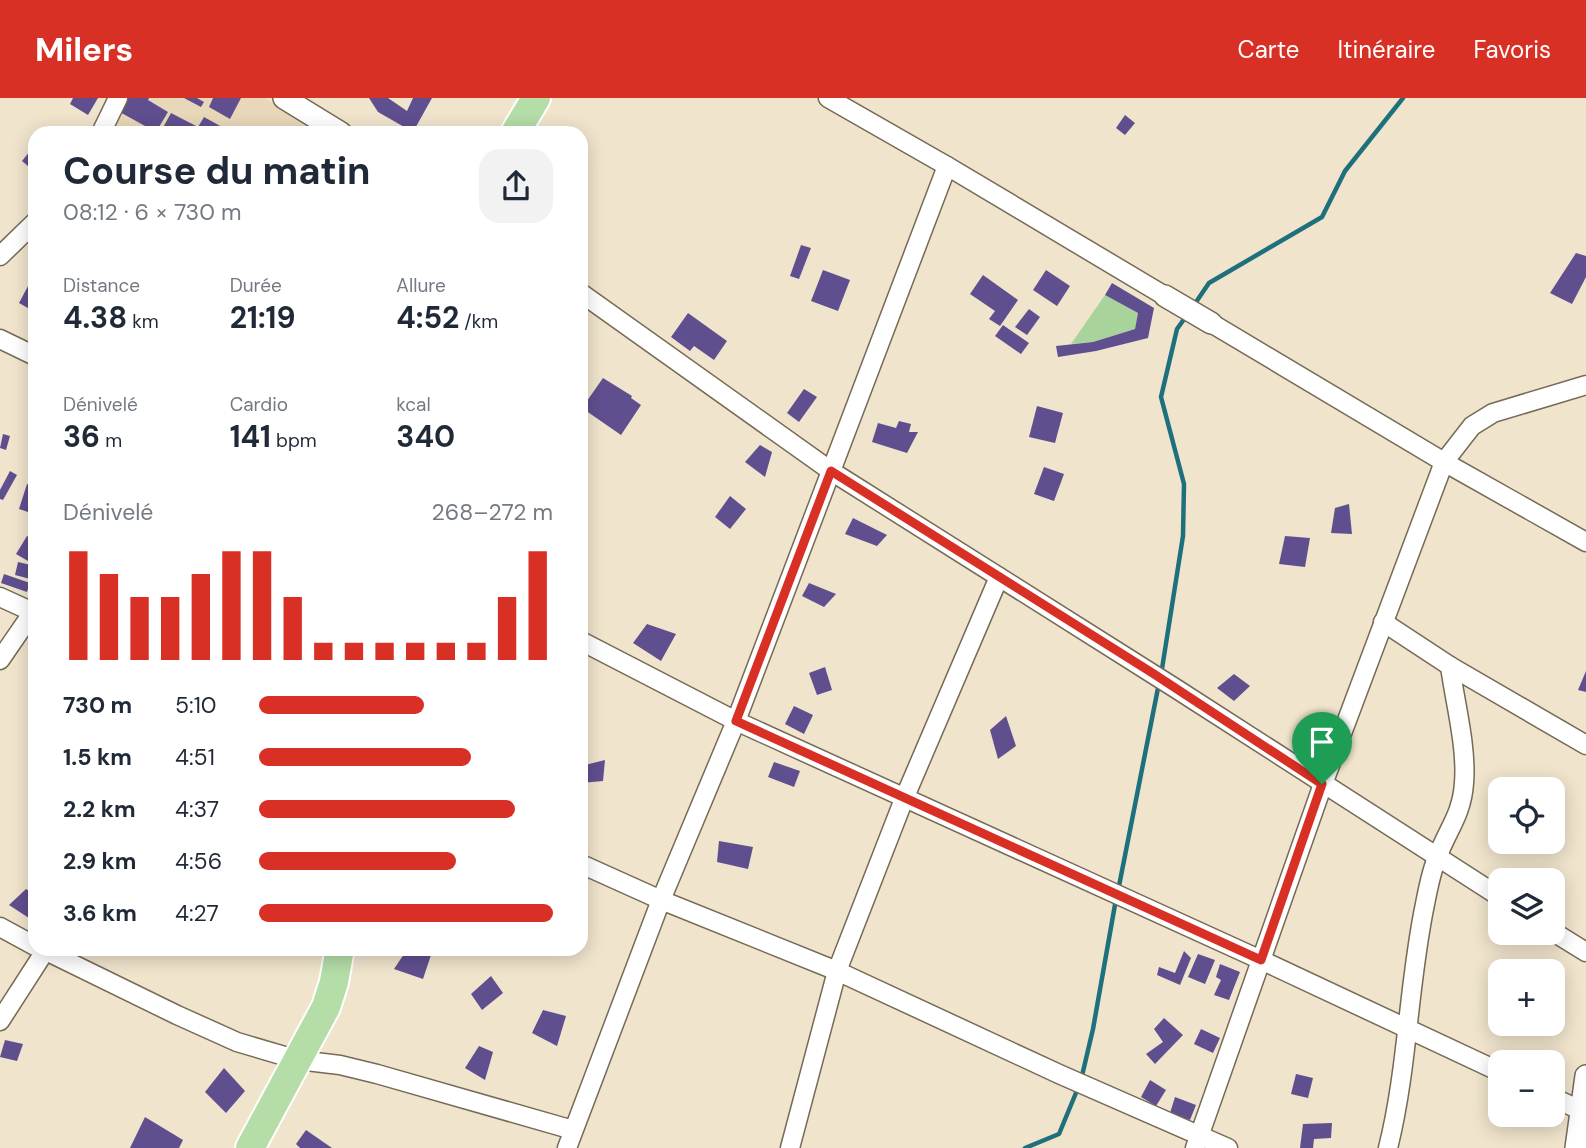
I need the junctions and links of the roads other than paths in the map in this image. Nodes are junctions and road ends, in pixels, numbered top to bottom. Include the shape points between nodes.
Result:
1 (118, 98) edge
2 (285, 98) edge
3 (536, 98) edge
4 (828, 98) edge
5 (104, 126) edge
6 (330, 126) edge
7 (519, 126) edge
8 (947, 166) junction
9 (28, 229) edge
10 (0, 256) edge
11 (1165, 296) joint
12 (588, 298) edge
13 (1211, 323) joint
14 (0, 339) edge
15 (28, 353) edge
16 (1586, 385) edge
17 (1444, 462) junction
18 (831, 471) junction
19 (1586, 542) edge
20 (999, 577) junction
21 (0, 597) edge
22 (28, 609) edge
23 (28, 620) edge
24 (1383, 622) junction
25 (588, 645) edge
26 (0, 660) edge
27 (1450, 666) junction
28 (736, 721) junction
29 (1586, 745) edge
30 (1322, 784) junction
31 (904, 799) junction
32 (1437, 857) junction
33 (588, 866) edge
34 (1488, 889) edge
35 (661, 900) junction
36 (0, 927) edge
37 (1565, 939) edge
38 (28, 941) edge
39 (1586, 953) edge
40 (37, 956) edge
41 (58, 956) edge
42 (339, 956) edge
43 (1261, 960) junction
44 (836, 971) junction
45 (0, 1021) edge
46 (1407, 1028) junction
47 (298, 1060) junction
48 (1488, 1066) edge
49 (1586, 1076) edge
50 (1565, 1103) edge
51 (1581, 1111) junction
52 (573, 1130) junction
53 (1198, 1141) edge
54 (250, 1148) edge
55 (567, 1148) edge
56 (790, 1148) edge
57 (1228, 1148) edge
58 (1388, 1148) edge
59 (1576, 1148) edge

1 - 5 street
2 - 6 street
3 - 7 main road
4 - 8 street
8 - 11 street
8 - 18 street
9 - 10 street
11 - 13 street
12 - 18 street
13 - 17 street
14 - 15 street
16 - 17 street via 1493,412 1472,426
17 - 19 street
17 - 24 street
18 - 20 street
18 - 28 street
20 - 30 street
20 - 31 street
21 - 22 street
23 - 26 street
24 - 27 street
24 - 30 street
25 - 28 street
27 - 29 street
27 - 32 street via 1464,782 1460,811
28 - 31 street
28 - 35 street
30 - 32 street
30 - 43 street
31 - 43 street
31 - 44 street
32 - 34 street
32 - 46 street via 1425,905
33 - 35 street
35 - 44 street
35 - 52 street
36 - 38 street
37 - 39 street
40 - 45 street
41 - 47 street via 237,1042
42 - 47 main road via 326,1007
43 - 46 street
43 - 53 street
44 - 53 street
44 - 56 street
46 - 48 street
46 - 58 street
47 - 52 street via 377,1074
47 - 54 main road
49 - 51 street
50 - 51 street
51 - 59 street
52 - 55 street
53 - 57 street

